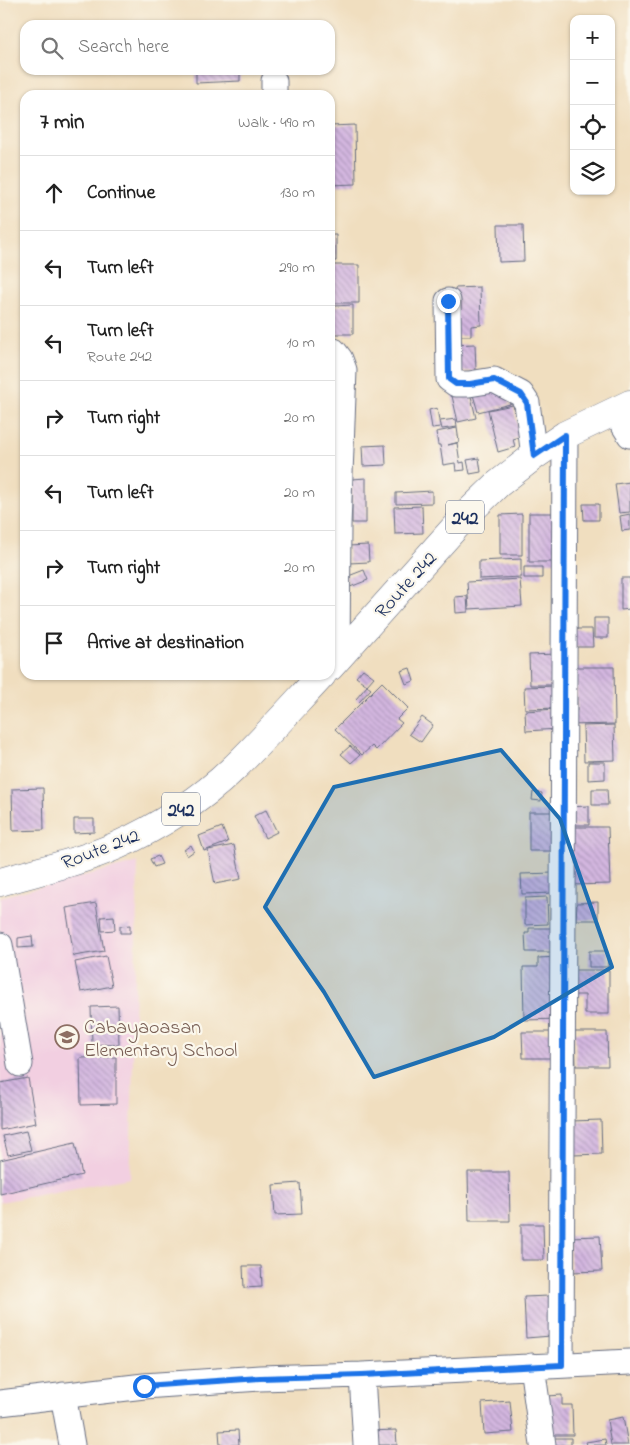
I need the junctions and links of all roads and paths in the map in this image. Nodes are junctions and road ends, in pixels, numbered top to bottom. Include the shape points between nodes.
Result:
1 (448, 301) dead end
2 (335, 352) edge
3 (622, 407) edge
4 (565, 435) junction
5 (630, 435) edge
6 (534, 456) junction
7 (335, 579) edge
8 (335, 661) edge
9 (318, 680) edge
10 (0, 882) edge
11 (0, 945) edge
12 (20, 1064) dead end
13 (630, 1362) edge
14 (562, 1365) junction
15 (532, 1366) junction
16 (362, 1375) junction
17 (63, 1395) junction
18 (0, 1403) edge
19 (72, 1445) edge
20 (366, 1445) edge
21 (543, 1445) edge

1 - 6 street via 449,379 456,384 494,380 521,394 527,403
2 - 7 street via 344,370
3 - 4 main road, Route 242 / 242
3 - 5 street
4 - 6 main road, Route 242 / 242
4 - 14 street
6 - 8 main road, Route 242 / 242 via 467,514
9 - 10 main road, Route 242 / 242 via 233,770 160,824 116,846
11 - 12 street
13 - 14 street
14 - 15 street
15 - 16 street
15 - 21 street
16 - 17 street via 260,1378
16 - 20 street
17 - 18 street
17 - 19 street

